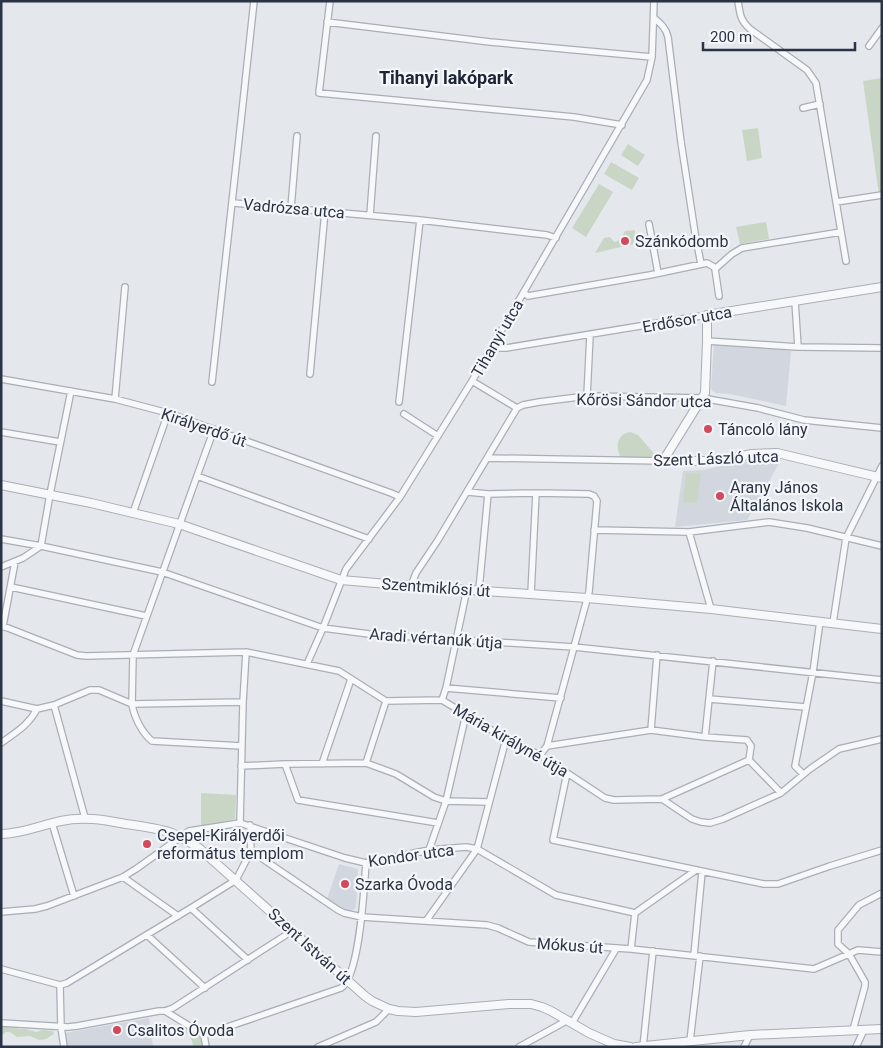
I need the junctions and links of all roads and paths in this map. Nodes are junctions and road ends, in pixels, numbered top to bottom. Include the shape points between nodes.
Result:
1 (254, 1) edge
2 (330, 1) edge
3 (654, 1) edge
4 (738, 1) edge
5 (654, 18) junction
6 (327, 22) junction
7 (882, 28) edge
8 (869, 46) dead end
9 (652, 57) junction
10 (820, 104) junction
11 (803, 108) dead end
12 (622, 125) junction
13 (297, 136) dead end
14 (376, 136) dead end
15 (882, 195) edge
16 (836, 202) junction
17 (233, 203) junction
18 (291, 208) junction
19 (325, 211) junction
20 (370, 215) junction
21 (420, 220) junction
22 (649, 224) dead end
23 (841, 232) junction
24 (556, 238) junction
25 (846, 261) dead end
26 (701, 264) junction
27 (716, 269) junction
28 (658, 273) junction
29 (125, 287) dead end
30 (882, 287) edge
31 (524, 293) junction
32 (720, 296) dead end
33 (794, 301) junction
34 (707, 315) junction
35 (590, 334) junction
36 (707, 340) junction
37 (798, 347) junction
38 (492, 348) junction
39 (882, 348) edge
40 (310, 374) dead end
41 (1, 380) edge
42 (472, 381) junction
43 (212, 382) dead end
44 (71, 391) junction
45 (587, 396) junction
46 (702, 398) junction
47 (115, 399) junction
48 (399, 402) dead end
49 (517, 408) junction
50 (168, 414) junction
51 (404, 414) dead end
52 (882, 428) edge
53 (214, 429) junction
54 (1, 432) edge
55 (438, 436) junction
56 (677, 440) junction
57 (60, 442) junction
58 (488, 458) junction
59 (663, 461) junction
60 (675, 462) junction
61 (882, 466) edge
62 (197, 476) junction
63 (879, 477) edge
64 (1, 486) edge
65 (468, 492) junction
66 (536, 493) junction
67 (50, 494) junction
68 (488, 494) junction
69 (400, 498) junction
70 (133, 513) junction
71 (179, 524) junction
72 (594, 530) junction
73 (689, 532) junction
74 (846, 538) junction
75 (1, 539) edge
76 (369, 539) junction
77 (41, 546) junction
78 (882, 546) edge
79 (16, 562) junction
80 (1, 567) edge
81 (162, 572) junction
82 (341, 580) junction
83 (411, 586) junction
84 (11, 587) junction
85 (467, 590) junction
86 (479, 590) junction
87 (530, 594) junction
88 (588, 598) junction
89 (711, 609) junction
90 (146, 616) junction
91 (820, 621) junction
92 (833, 623) junction
93 (2, 626) edge
94 (323, 628) junction
95 (882, 629) edge
96 (456, 640) junction
97 (574, 647) junction
98 (246, 652) junction
99 (133, 655) junction
100 (657, 655) junction
101 (713, 662) junction
102 (307, 664) junction
103 (812, 672) junction
104 (351, 679) junction
105 (882, 680) edge
106 (446, 688) junction
107 (561, 698) junction
108 (709, 699) junction
109 (442, 700) junction
110 (1, 701) edge
111 (386, 701) junction
112 (243, 702) junction
113 (132, 704) junction
114 (54, 705) junction
115 (806, 707) junction
116 (37, 709) junction
117 (466, 714) junction
118 (651, 730) junction
119 (705, 736) junction
120 (882, 739) edge
121 (506, 740) junction
122 (1, 743) edge
123 (242, 746) junction
124 (547, 746) junction
125 (540, 754) junction
126 (749, 760) junction
127 (366, 763) junction
128 (284, 764) junction
129 (322, 764) junction
130 (242, 766) junction
131 (568, 773) junction
132 (803, 774) junction
133 (781, 793) junction
134 (662, 798) junction
135 (446, 801) junction
136 (489, 802) junction
137 (85, 818) junction
138 (52, 823) junction
139 (240, 823) junction
140 (438, 823) junction
141 (250, 825) junction
142 (1, 834) edge
143 (181, 837) junction
144 (477, 848) junction
145 (251, 850) junction
146 (429, 850) junction
147 (882, 850) edge
148 (366, 863) junction
149 (699, 871) junction
150 (123, 876) junction
151 (236, 880) junction
152 (882, 893) edge
153 (74, 896) junction
154 (191, 908) junction
155 (1, 912) edge
156 (635, 913) junction
157 (178, 916) junction
158 (362, 917) junction
159 (426, 921) junction
160 (292, 931) junction
161 (148, 935) junction
162 (616, 949) junction
163 (631, 949) junction
164 (654, 952) junction
165 (882, 952) edge
166 (849, 954) junction
167 (697, 956) junction
168 (248, 960) junction
169 (1, 969) edge
170 (348, 981) junction
171 (60, 985) junction
172 (205, 988) junction
173 (389, 1009) junction
174 (166, 1011) junction
175 (570, 1021) junction
176 (1, 1023) edge
177 (61, 1027) junction
178 (882, 1029) edge
179 (853, 1030) junction
180 (864, 1030) junction
181 (204, 1035) junction
182 (750, 1035) junction
183 (690, 1041) junction
184 (329, 1045) edge
185 (613, 1045) edge
186 (64, 1047) edge
187 (206, 1047) edge
188 (318, 1047) edge
189 (520, 1047) edge
190 (630, 1047) edge
191 (636, 1047) edge
192 (643, 1047) edge
193 (744, 1047) edge
194 (856, 1047) edge

1 - 17 street, Vadrózsa utca
2 - 6 street
3 - 5 street, Tihanyi utca
4 - 10 street via 741,18 750,30 812,76
5 - 9 street, Tihanyi utca
5 - 26 street via 664,27 668,38
6 - 9 street
6 - 12 street via 319,93
7 - 8 street
9 - 12 street, Tihanyi utca via 647,80
10 - 11 street
10 - 16 street
12 - 24 street, Tihanyi utca
13 - 18 street
14 - 20 street
15 - 16 street
16 - 23 street
17 - 18 street, Vadrózsa utca
17 - 43 street
18 - 19 street, Vadrózsa utca
19 - 20 street, Vadrózsa utca
19 - 40 street
20 - 21 street, Vadrózsa utca
21 - 24 street, Vadrózsa utca
21 - 48 street
22 - 28 street
23 - 25 street
23 - 27 street via 742,248
24 - 31 street, Tihanyi utca
26 - 27 street via 707,263
26 - 28 street
27 - 32 street, Erdősor utca
28 - 31 street via 528,296
29 - 47 street
30 - 33 street, Erdősor utca
31 - 38 street, Tihanyi utca
33 - 34 street, Erdősor utca
33 - 37 street
34 - 35 street, Erdősor utca
34 - 36 street
35 - 38 street, Erdősor utca
35 - 45 street
36 - 37 street
36 - 46 street via 706,388
37 - 39 street
38 - 42 street, Tihanyi utca
41 - 44 street, Királyerdő út
42 - 49 street
42 - 55 street, Tihanyi utca
44 - 47 street, Királyerdő út
44 - 57 street
45 - 46 street, Kőrösi Sándor utca
45 - 49 street, Kőrösi Sándor utca
46 - 52 street, Kőrösi Sándor utca via 804,420
46 - 56 street
47 - 50 street, Királyerdő út
49 - 58 street
50 - 53 street, Királyerdő út
50 - 70 street
51 - 55 street
53 - 62 street
53 - 69 street, Királyerdő út
54 - 57 street
55 - 69 street, Tihanyi utca
56 - 59 street
56 - 60 street
57 - 67 street
58 - 59 street, Szent László utca
58 - 65 street
59 - 60 street, Szent László utca
60 - 63 street, Szent László utca via 718,461 777,453
61 - 63 street
62 - 71 street
62 - 76 street
63 - 74 street
64 - 67 street, Szentmiklósi út
65 - 68 street
65 - 83 street
66 - 68 street
66 - 72 street via 592,495 598,504
66 - 87 street
67 - 70 street, Szentmiklósi út
67 - 77 street
68 - 86 street
69 - 76 street, Tihanyi utca
70 - 71 street, Szentmiklósi út
71 - 81 street
71 - 82 street, Szentmiklósi út
72 - 73 street
72 - 88 street
73 - 74 street via 770,522
73 - 89 street
74 - 78 street
74 - 92 street
75 - 77 street, Aradi vértanúk útja
76 - 82 street, Tihanyi utca
77 - 79 street
77 - 81 street, Aradi vértanúk útja
79 - 80 street
79 - 84 street
81 - 90 street
81 - 94 street, Aradi vértanúk útja
82 - 83 street, Szentmiklósi út
82 - 94 street, Tihanyi utca
83 - 85 street, Szentmiklósi út
84 - 90 street
84 - 93 street
85 - 86 street, Szentmiklósi út
85 - 96 street
86 - 87 street, Szentmiklósi út
87 - 88 street, Szentmiklósi út
88 - 89 street, Szentmiklósi út
88 - 97 street
89 - 91 street, Szentmiklósi út
90 - 99 street
91 - 92 street, Szentmiklósi út
91 - 103 street
92 - 95 street, Szentmiklósi út
93 - 99 street via 77,655
94 - 96 street, Aradi vértanúk útja
94 - 102 street, Tihanyi utca
96 - 97 street, Aradi vértanúk útja
96 - 106 street
97 - 100 street, Aradi vértanúk útja
97 - 107 street
98 - 99 street
98 - 102 street
98 - 112 street
99 - 113 street
100 - 101 street, Aradi vértanúk útja
100 - 118 street
101 - 103 street, Aradi vértanúk útja
101 - 108 street
102 - 104 street via 339,671
103 - 105 street, Aradi vértanúk útja
103 - 115 street
104 - 111 street
104 - 129 street
106 - 107 street
106 - 109 street
107 - 124 street
108 - 115 street
108 - 119 street
109 - 111 street, Mária királyné útja
109 - 117 street, Mária királyné útja
110 - 116 street
111 - 127 street
112 - 113 street
112 - 123 street
113 - 114 street via 99,690 90,690
113 - 123 street via 146,736 152,741
114 - 116 street
114 - 137 street
115 - 132 street via 795,766
116 - 122 street via 27,725
117 - 121 street, Mária királyné útja
117 - 135 street
118 - 119 street
118 - 124 street
119 - 126 street via 747,740 751,746
120 - 132 street via 839,749
121 - 125 street, Mária királyné útja
121 - 136 street
123 - 130 street
124 - 125 street
125 - 131 street, Mária királyné útja
126 - 133 street
126 - 134 street
127 - 129 street
127 - 135 street via 396,774
128 - 129 street
128 - 130 street
128 - 140 street via 298,800
130 - 139 street
131 - 134 street, Mária királyné útja via 608,799
131 - 149 street via 553,840
132 - 133 street
133 - 134 street via 710,823 692,819
135 - 136 street
135 - 140 street
136 - 144 street
137 - 138 street, Szent István út
137 - 143 street, Szent István út via 153,828
138 - 142 street, Szent István út
138 - 153 street
139 - 141 street, Kondor utca
139 - 143 street, Kondor utca via 189,831
140 - 146 street
141 - 145 street
141 - 148 street, Kondor utca
143 - 150 street, Kondor utca
143 - 151 street, Szent István út
144 - 146 street, Kondor utca
144 - 156 street, Kondor utca via 556,895
144 - 159 street
145 - 151 street
145 - 158 street, Mókus út via 338,910
146 - 148 street, Kondor utca
147 - 149 street via 778,884
148 - 158 street
149 - 156 street
149 - 167 street
150 - 153 street, Kondor utca
150 - 157 street
151 - 154 street
151 - 160 street, Szent István út
152 - 166 street via 859,906 838,930 838,944
153 - 155 street, Kondor utca via 40,908
154 - 157 street
154 - 168 street
156 - 163 street
157 - 161 street
158 - 159 street, Mókus út
158 - 170 street
159 - 162 street, Mókus út via 487,925 529,942
160 - 168 street
160 - 170 street, Szent István út
161 - 171 street
161 - 172 street
162 - 163 street, Mókus út
162 - 175 street
163 - 164 street, Mókus út
164 - 167 street, Mókus út
164 - 192 street
165 - 166 street, Mókus út via 858,950
166 - 167 street, Mókus út via 814,969
166 - 179 street via 865,982
167 - 183 street
168 - 172 street
169 - 171 street
170 - 173 street, Szent István út via 372,1001
170 - 181 street via 341,988
171 - 177 street
172 - 174 street
173 - 175 street, Szent István út via 416,1012 520,1003 542,1007
173 - 184 street via 376,1022
174 - 177 street
174 - 181 street
175 - 185 street, Szent István út
175 - 189 street
176 - 177 street
177 - 186 street
178 - 180 street
179 - 180 street
179 - 182 street
180 - 194 street
181 - 187 street
182 - 183 street
182 - 193 street
183 - 192 street
184 - 188 street
185 - 190 street, Szent István út
191 - 192 street

